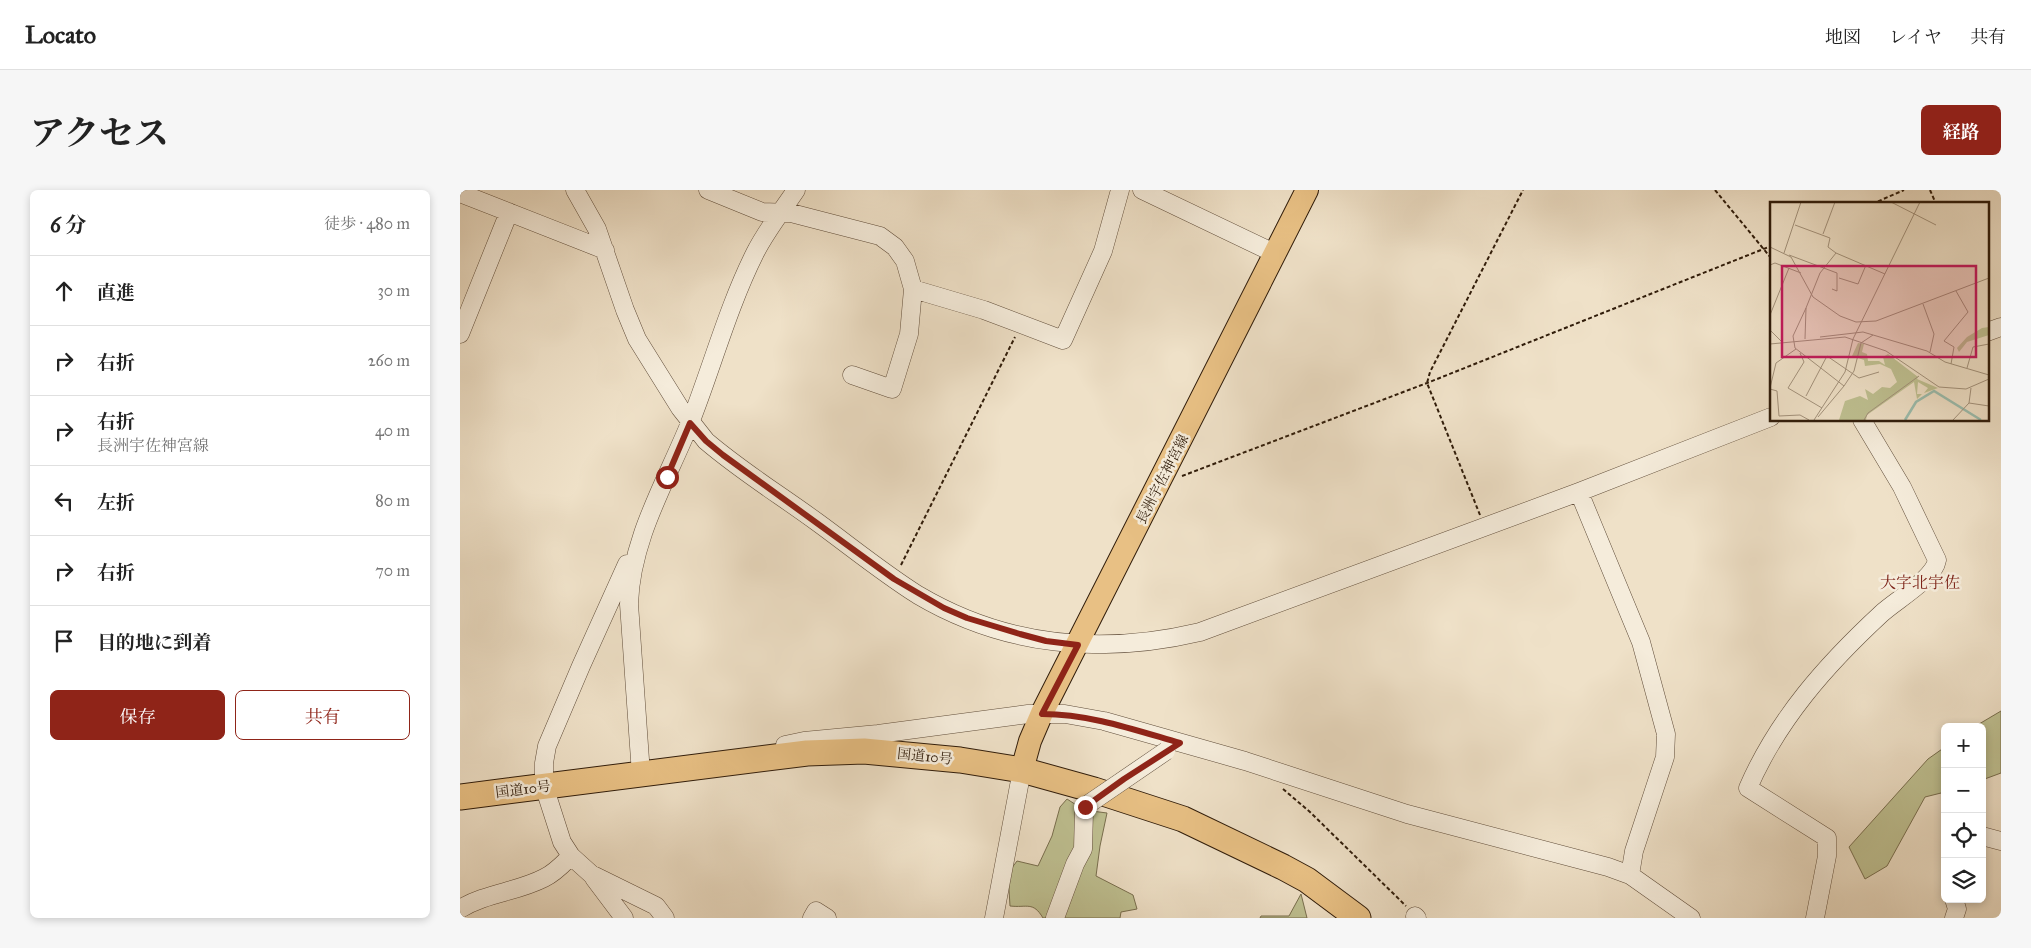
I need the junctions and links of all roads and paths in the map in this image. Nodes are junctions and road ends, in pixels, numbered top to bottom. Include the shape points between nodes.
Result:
1 (575, 190) edge
2 (708, 190) edge
3 (796, 190) edge
4 (1120, 190) edge
5 (1142, 190) edge
6 (1307, 190) edge
7 (1523, 190) edge
8 (1715, 190) edge
9 (1904, 190) edge
10 (1930, 190) edge
11 (460, 192) edge
12 (1877, 202) edge
13 (1935, 202) edge
14 (509, 212) junction
15 (781, 212) junction
16 (1770, 246) edge
17 (1764, 249) junction
18 (606, 250) junction
19 (1276, 254) junction
20 (1770, 257) edge
21 (913, 289) junction
22 (1021, 325) junction
23 (2001, 326) edge
24 (1988, 332) edge
25 (460, 334) edge
26 (852, 375) dead end
27 (1427, 383) junction
28 (1770, 417) edge
29 (1863, 421) edge
30 (690, 423) junction
31 (1159, 485) junction
32 (1580, 492) junction
33 (1485, 526) junction
34 (644, 530) junction
35 (894, 579) junction
36 (1078, 645) junction
37 (1042, 714) junction
38 (1173, 747) junction
39 (758, 758) junction
40 (1022, 770) junction
41 (641, 774) junction
42 (1277, 784) dead end
43 (544, 786) junction
44 (460, 798) edge
45 (1986, 837) edge
46 (2001, 841) edge
47 (571, 856) junction
48 (591, 874) junction
49 (1630, 875) junction
50 (1955, 903) edge
51 (460, 909) edge
52 (1416, 917) edge
53 (624, 918) edge
54 (665, 918) edge
55 (812, 918) edge
56 (827, 918) edge
57 (994, 918) edge
58 (1055, 918) edge
59 (1358, 918) edge
60 (1691, 918) edge
61 (1814, 918) edge
62 (1954, 918) edge

1 - 18 street
2 - 15 street via 762,212
3 - 15 street
4 - 22 street via 1100,260 1062,340
5 - 19 street
6 - 19 main road, 長洲宇佐神宮線
7 - 27 path
8 - 17 path
9 - 12 path
10 - 13 path
11 - 14 street
14 - 18 street
14 - 25 street
15 - 21 street via 880,236 905,260
15 - 30 street via 747,270
16 - 17 path
17 - 20 path
17 - 27 path
18 - 30 street via 636,339
19 - 31 main road, 長洲宇佐神宮線
21 - 22 street via 984,310
21 - 26 street via 909,334 892,389
22 - 35 path
23 - 24 street
27 - 31 path
27 - 33 path
28 - 32 street
29 - 61 street via 1902,487 1937,560 1933,571 1881,613 1810,687 1772,740 1748,788 1827,838 1827,856
30 - 34 street
30 - 35 street via 723,455
31 - 36 main road, 長洲宇佐神宮線
32 - 33 street
32 - 49 street via 1641,642 1666,734 1665,757 1639,834
33 - 36 street via 1200,632 1169,640
34 - 41 street via 632,569 629,604
34 - 43 street via 548,746 543,770
35 - 36 street via 967,618 1046,641
36 - 37 main road, 長洲宇佐神宮線
37 - 38 street via 1065,714 1104,721
37 - 39 street via 789,743
37 - 40 main road, 長洲宇佐神宮線
38 - 49 street via 1254,764 1407,814
38 - 58 street, bridge via 1087,805 1083,849
39 - 40 highway, 国道10号 via 824,752 883,752
39 - 41 highway, 国道10号
40 - 57 street
40 - 59 highway, 国道10号 via 1183,819 1307,880
41 - 43 highway, 国道10号
42 - 52 path via 1310,812
43 - 44 highway, 国道10号
43 - 47 street via 562,842
45 - 46 street
47 - 48 street
47 - 51 street via 546,877 481,898
48 - 53 street
48 - 54 street via 651,902
49 - 60 street
50 - 62 street
55 - 56 street via 816,911

